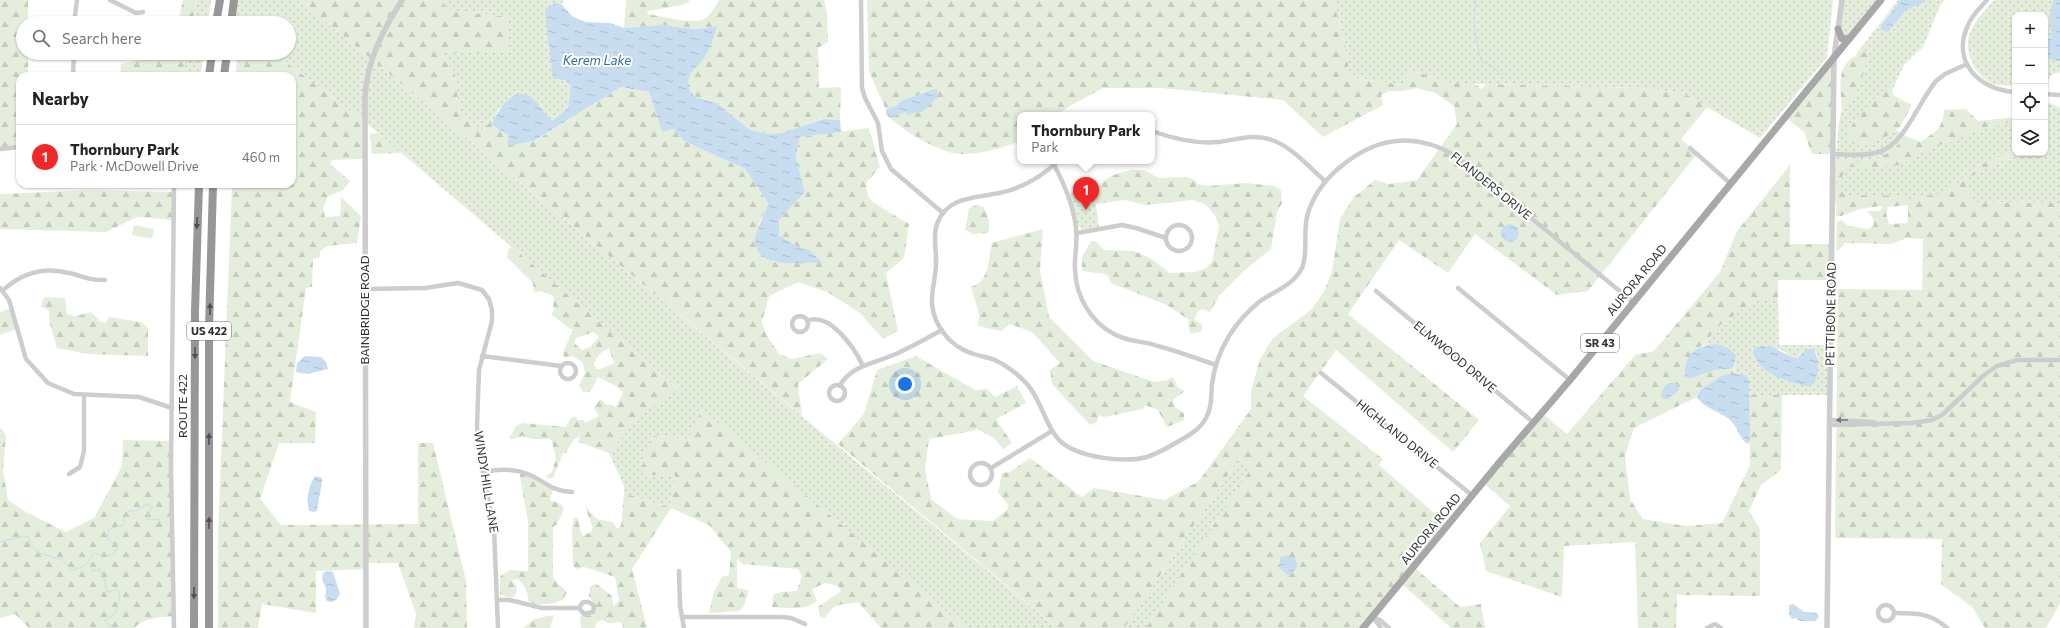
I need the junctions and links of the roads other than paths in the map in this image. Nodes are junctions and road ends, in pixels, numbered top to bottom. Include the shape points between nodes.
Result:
1 (77, 0) edge
2 (110, 0) edge
3 (220, 0) edge
4 (234, 0) edge
5 (402, 0) edge
6 (861, 0) edge
7 (1842, 0) edge
8 (1881, 0) edge
9 (1987, 0) edge
10 (143, 12) dead end
11 (75, 16) edge
12 (217, 16) edge
13 (232, 16) edge
14 (1838, 29) junction
15 (1850, 38) junction
16 (1834, 57) junction
17 (74, 60) edge
18 (211, 60) edge
19 (226, 60) edge
20 (1967, 64) junction
21 (74, 72) edge
22 (210, 72) edge
23 (225, 72) edge
24 (2012, 92) edge
25 (2048, 94) edge
26 (2060, 95) edge
27 (1155, 132) edge
28 (16, 147) edge
29 (1690, 148) dead end
30 (0, 149) edge
31 (1832, 154) junction
32 (1054, 165) joint
33 (1325, 181) junction
34 (1730, 183) junction
35 (174, 188) edge
36 (199, 188) edge
37 (214, 188) edge
38 (943, 213) junction
39 (1077, 233) junction
40 (1166, 238) junction
41 (105, 280) dead end
42 (1458, 288) dead end
43 (1, 289) edge
44 (365, 289) junction
45 (1376, 291) dead end
46 (1633, 302) junction
47 (807, 321) dead end
48 (942, 330) junction
49 (482, 356) junction
50 (2060, 360) edge
51 (1216, 365) junction
52 (561, 366) dead end
53 (863, 366) junction
54 (1321, 373) dead end
55 (1570, 380) junction
56 (840, 385) dead end
57 (84, 395) junction
58 (172, 408) junction
59 (1534, 423) junction
60 (1829, 423) junction
61 (1052, 431) junction
62 (990, 468) junction
63 (484, 472) junction
64 (69, 474) dead end
65 (572, 492) dead end
66 (1473, 496) junction
67 (679, 571) dead end
68 (498, 600) junction
69 (579, 608) dead end
70 (1895, 613) dead end
71 (682, 617) junction
72 (1373, 617) junction
73 (805, 624) dead end
74 (174, 628) edge
75 (194, 628) edge
76 (209, 628) edge
77 (366, 628) edge
78 (498, 628) edge
79 (684, 628) edge
80 (1364, 628) edge
81 (1381, 628) edge
82 (1389, 628) edge
83 (1707, 628) edge
84 (1721, 628) edge
85 (1827, 628) edge
86 (1947, 628) edge

1 - 11 street
2 - 10 street via 136,13
3 - 12 highway
4 - 13 highway
5 - 44 street, BAINBRIDGE ROAD via 378,42 369,68 365,91
6 - 38 street via 862,88 878,124 884,156 896,174
7 - 14 street, PETTIBONE ROAD
8 - 15 main road, AURORA ROAD / SR 43
9 - 20 street via 1970,21 1964,34 1963,51
14 - 15 main road via 1842,39
14 - 16 street, PETTIBONE ROAD
15 - 16 main road, AURORA ROAD / SR 43
16 - 31 street, PETTIBONE ROAD
16 - 34 main road, AURORA ROAD / SR 43
17 - 21 street
18 - 22 highway
19 - 23 highway
20 - 24 street via 1977,79 1987,86
20 - 31 street via 1936,81 1899,137 1888,148 1869,154
25 - 26 street
27 - 33 street via 1196,142 1218,142 1247,136 1271,140 1287,148
28 - 30 street
29 - 34 street
31 - 60 street, PETTIBONE ROAD
32 - 38 street via 1021,186 996,194 963,199
32 - 39 street via 1068,193
33 - 46 street, FLANDERS DRIVE via 1355,155 1378,144 1410,140 1436,146 1456,156
33 - 51 street, FLANDERS DRIVE via 1313,199 1306,218 1305,256 1301,270 1292,282 1261,301 1241,320 1226,342
34 - 46 main road, AURORA ROAD / SR 43
35 - 58 street
36 -> 75 highway, ROUTE 422 / US 422 via 195,311
76 -> 37 highway, US 422 via 209,337
38 - 48 street, FLANDERS DRIVE via 935,233 936,269 932,297 935,317
39 - 40 street via 1122,226
39 - 51 street via 1077,287 1083,303 1099,323 1123,338 1157,345
40 - 40 street via 1172,249 1180,251 1187,248 1193,237 1190,230 1179,224 1168,230
41 - 43 street via 92,281 68,272 43,270 22,275
42 - 55 street
43 - 57 street via 9,300 26,359 33,368 48,383
44 - 49 street, WINDY HILL LANE via 425,288 458,283 482,290 489,300 492,320
44 - 77 street, BAINBRIDGE ROAD
45 - 59 street, ELMWOOD DRIVE
46 - 55 main road, AURORA ROAD / SR 43
47 - 53 street via 817,320 836,330 850,342
48 - 53 street via 897,353
48 - 61 street, FLANDERS DRIVE via 960,348 994,360 1018,375 1038,398
49 - 52 street
49 - 63 street, WINDY HILL LANE via 478,381 477,426 478,447
50 - 60 street via 2007,362 1984,375 1949,410 1937,418 1922,423 1858,426
51 - 61 street, FLANDERS DRIVE via 1210,408 1202,424 1192,433 1154,454 1126,460 1085,454 1069,448
53 - 56 street via 848,374
54 - 66 street, HIGHLAND DRIVE
55 - 59 main road, AURORA ROAD / SR 43
57 - 58 street via 139,397
57 - 64 street via 84,451 80,467
58 - 74 street via 171,520
59 - 66 main road, AURORA ROAD / SR 43
60 - 85 street, PETTIBONE ROAD
61 - 62 street
62 - 62 street via 982,462 974,464 970,470 971,480 981,485 988,482 992,475
63 - 65 street via 519,471 553,489
63 - 68 street, WINDY HILL LANE via 494,528
66 - 72 main road, AURORA ROAD / SR 43
67 - 71 street
68 - 69 street via 510,600 542,608
68 - 78 street, WINDY HILL LANE
70 - 86 street via 1929,615
71 - 73 street via 782,617
71 - 79 street
72 - 80 main road, AURORA ROAD / SR 43
72 - 81 street
72 - 82 street
83 - 84 street via 1715,624

